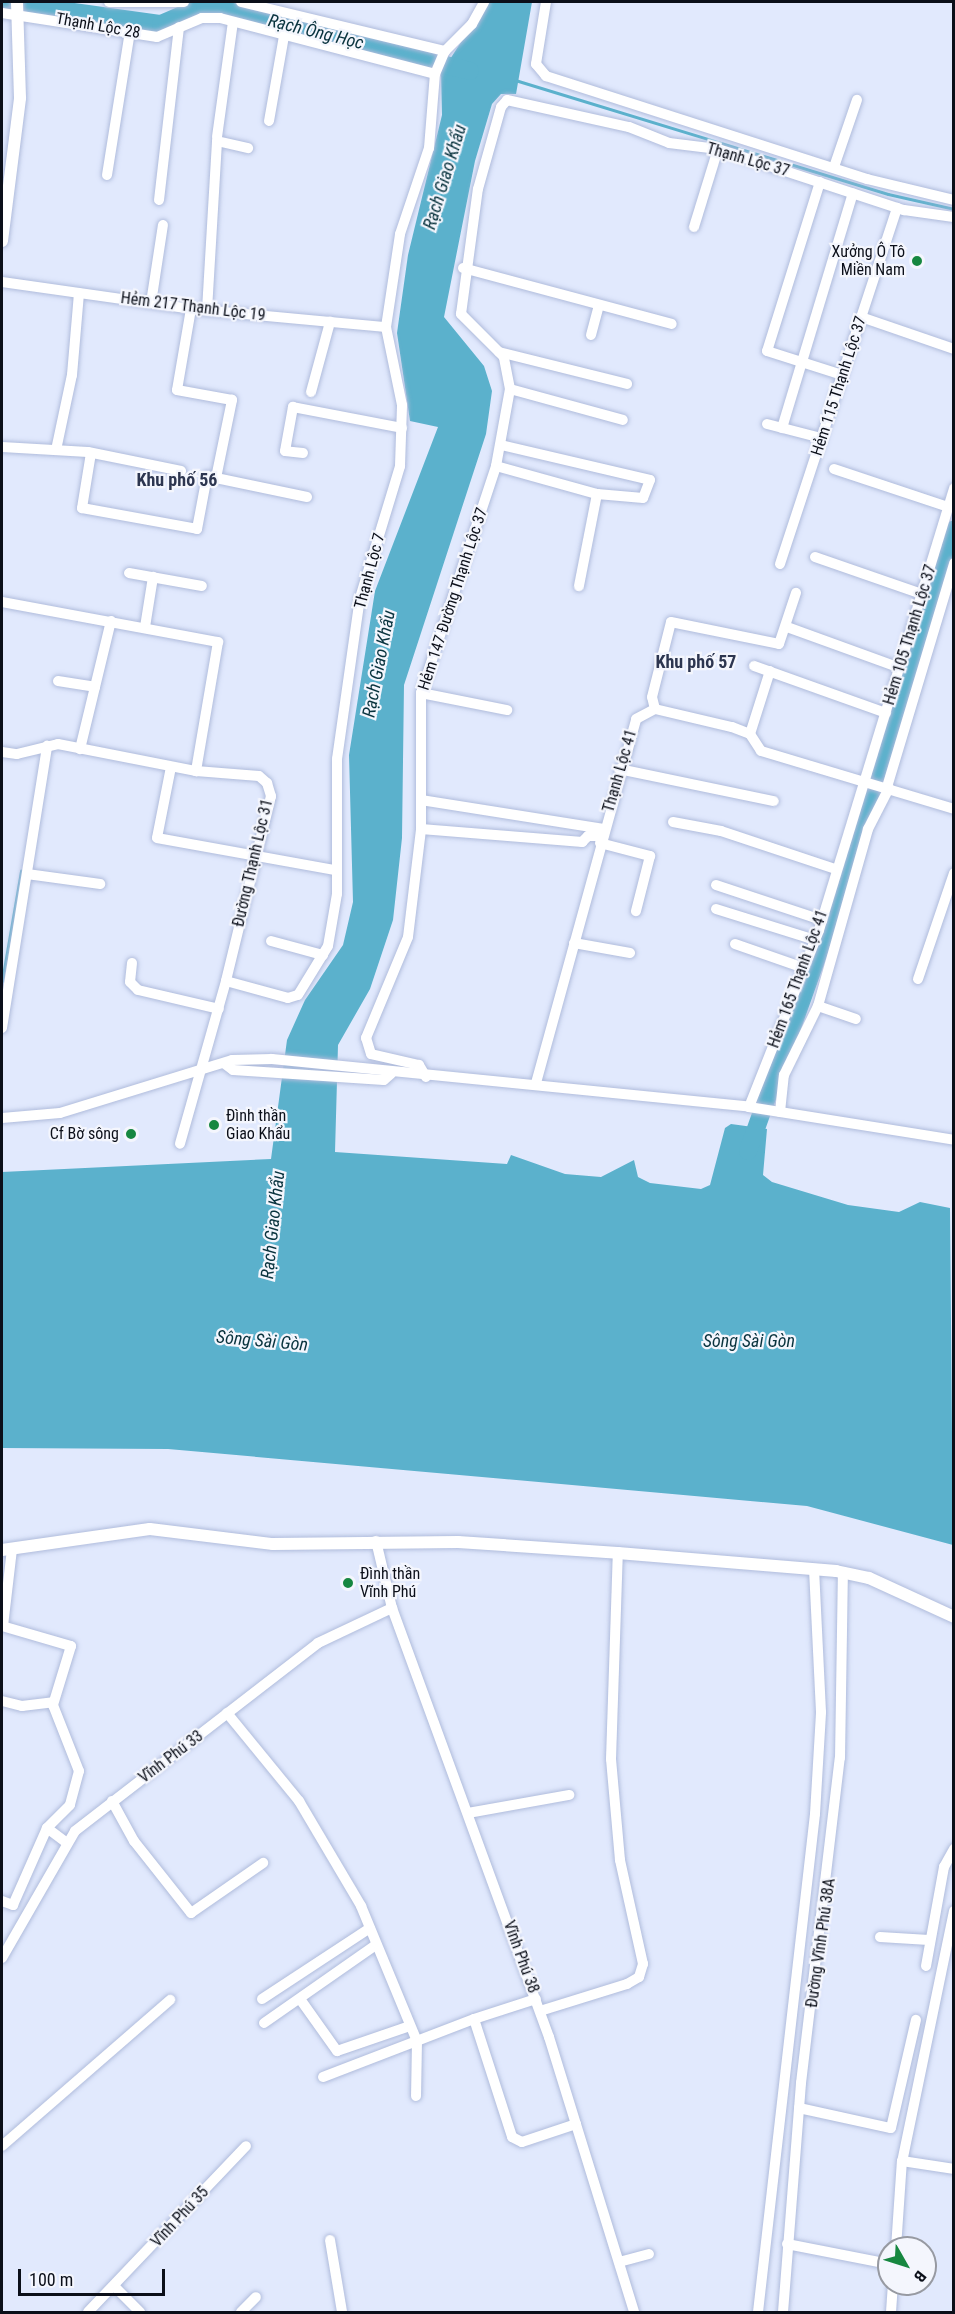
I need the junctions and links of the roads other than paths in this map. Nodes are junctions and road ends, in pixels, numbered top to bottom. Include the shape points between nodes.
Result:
1 (109, 2) edge
2 (121, 2) edge
3 (184, 2) edge
4 (241, 2) edge
5 (484, 2) edge
6 (546, 2) edge
7 (17, 10) edge
8 (2, 13) edge
9 (233, 22) junction
10 (179, 27) junction
11 (130, 32) junction
12 (284, 36) junction
13 (445, 51) junction
14 (435, 74) junction
15 (507, 100) joint
16 (857, 100) dead end
17 (269, 121) dead end
18 (217, 137) dead end
19 (248, 148) dead end
20 (718, 149) junction
21 (7, 159) edge
22 (834, 167) junction
23 (107, 175) dead end
24 (819, 182) junction
25 (852, 193) junction
26 (954, 200) edge
27 (159, 201) dead end
28 (897, 208) junction
29 (954, 217) edge
30 (3, 222) edge
31 (162, 225) dead end
32 (694, 227) dead end
33 (2, 241) edge
34 (463, 268) junction
35 (2, 282) edge
36 (79, 293) junction
37 (151, 303) junction
38 (599, 305) junction
39 (191, 309) junction
40 (207, 310) junction
41 (861, 318) junction
42 (330, 324) junction
43 (672, 324) dead end
44 (386, 327) junction
45 (591, 335) dead end
46 (954, 349) edge
47 (499, 352) junction
48 (798, 363) junction
49 (842, 375) junction
50 (627, 384) dead end
51 (510, 389) junction
52 (312, 392) dead end
53 (623, 420) dead end
54 (767, 423) dead end
55 (402, 428) junction
56 (782, 428) junction
57 (821, 438) junction
58 (501, 445) junction
59 (2, 447) edge
60 (56, 450) junction
61 (91, 453) junction
62 (303, 453) dead end
63 (496, 466) junction
64 (834, 469) dead end
65 (181, 471) dead end
66 (216, 478) junction
67 (954, 488) edge
68 (597, 494) junction
69 (307, 497) dead end
70 (948, 507) junction
71 (815, 557) dead end
72 (954, 563) edge
73 (780, 564) dead end
74 (129, 573) dead end
75 (153, 577) junction
76 (202, 586) dead end
77 (579, 586) dead end
78 (796, 593) dead end
79 (922, 594) junction
80 (2, 602) edge
81 (111, 621) junction
82 (145, 627) junction
83 (787, 627) junction
84 (754, 666) dead end
85 (900, 668) junction
86 (770, 671) junction
87 (58, 681) dead end
88 (95, 687) junction
89 (421, 693) junction
90 (655, 709) junction
91 (507, 710) dead end
92 (886, 713) junction
93 (750, 734) junction
94 (47, 746) junction
95 (80, 749) junction
96 (2, 752) edge
97 (171, 767) junction
98 (619, 770) junction
99 (196, 771) junction
100 (864, 780) junction
101 (888, 787) junction
102 (421, 800) junction
103 (774, 801) dead end
104 (954, 809) edge
105 (673, 822) dead end
106 (421, 829) junction
107 (602, 836) junction
108 (254, 856) junction
109 (835, 869) junction
110 (335, 870) junction
111 (954, 873) edge
112 (27, 874) junction
113 (100, 884) dead end
114 (716, 885) dead end
115 (716, 909) dead end
116 (942, 910) junction
117 (636, 911) dead end
118 (954, 914) edge
119 (822, 920) junction
120 (815, 940) junction
121 (271, 941) dead end
122 (574, 943) junction
123 (735, 944) dead end
124 (630, 953) dead end
125 (323, 955) junction
126 (132, 963) dead end
127 (804, 968) junction
128 (918, 979) dead end
129 (226, 981) junction
130 (818, 1006) junction
131 (219, 1009) junction
132 (856, 1019) dead end
133 (2, 1028) edge
134 (225, 1064) junction
135 (205, 1068) junction
136 (344, 1071) junction
137 (426, 1077) junction
138 (536, 1083) junction
139 (749, 1107) junction
140 (777, 1112) junction
141 (2, 1118) edge
142 (954, 1140) edge
143 (180, 1144) dead end
144 (376, 1541) junction
145 (7, 1550) edge
146 (618, 1553) junction
147 (814, 1569) junction
148 (843, 1572) junction
149 (392, 1608) junction
150 (954, 1617) edge
151 (2, 1626) edge
152 (2, 1701) edge
153 (53, 1702) junction
154 (227, 1713) junction
155 (569, 1795) dead end
156 (112, 1801) junction
157 (468, 1813) junction
158 (48, 1829) junction
159 (64, 1841) junction
160 (954, 1849) edge
161 (263, 1863) dead end
162 (2, 1901) edge
163 (954, 1911) edge
164 (370, 1928) junction
165 (880, 1937) dead end
166 (939, 1943) edge
167 (376, 1945) junction
168 (2, 1958) edge
169 (926, 1966) dead end
170 (262, 1998) dead end
171 (300, 1999) junction
172 (536, 1999) junction
173 (170, 2000) dead end
174 (540, 2011) junction
175 (474, 2019) junction
176 (916, 2020) dead end
177 (264, 2024) dead end
178 (410, 2026) junction
179 (417, 2041) junction
180 (323, 2077) dead end
181 (416, 2096) dead end
182 (799, 2108) junction
183 (576, 2124) junction
184 (2, 2146) edge
185 (246, 2146) dead end
186 (902, 2161) junction
187 (954, 2169) edge
188 (897, 2236) edge
189 (330, 2240) dead end
190 (787, 2244) junction
191 (649, 2254) dead end
192 (619, 2262) junction
193 (877, 2262) edge
194 (114, 2286) junction
195 (892, 2296) edge
196 (256, 2297) dead end
197 (88, 2313) edge
198 (140, 2313) edge
199 (242, 2313) edge
200 (342, 2313) edge
201 (634, 2313) edge
202 (758, 2313) edge
203 (783, 2313) edge
204 (891, 2313) edge

1 - 2 street, Thạnh Lộc 28
2 - 3 street, Thạnh Lộc 28
4 - 13 street
5 - 13 street via 472,24
6 - 22 street via 536,64 546,76
7 - 8 street, Thạnh Lộc 28
7 - 11 street, Thạnh Lộc 28
7 - 21 street via 20,98
9 - 10 street, Thạnh Lộc 28 via 202,18
9 - 12 street, Thạnh Lộc 28
9 - 18 street
10 - 11 street, Thạnh Lộc 28 via 157,37
10 - 27 street
11 - 23 street
12 - 14 street, Thạnh Lộc 28
12 - 17 street
13 - 14 street
14 - 44 street, Thạnh Lộc 7 via 436,116 400,234
15 - 20 street, Thạnh Lộc 37 via 629,127 669,143
15 - 34 street, Hẻm 147 Đường Thạnh Lộc 37 via 478,189
16 - 22 street
19 - 40 street via 217,141
20 - 24 street, Thạnh Lộc 37
20 - 32 street
21 - 30 street
22 - 26 street
24 - 25 street, Thạnh Lộc 37
24 - 48 street via 767,346 768,354
25 - 28 street, Thạnh Lộc 37
25 - 48 street
28 - 29 street, Thạnh Lộc 37
28 - 41 street, Hẻm 115 Thạnh Lộc 37
30 - 33 street
31 - 37 street
34 - 38 street
34 - 47 street, Hẻm 147 Đường Thạnh Lộc 37 via 461,314
35 - 36 street, Hẻm 217 Thạnh Lộc 19
36 - 37 street, Hẻm 217 Thạnh Lộc 19
36 - 60 street via 72,375
37 - 39 street, Hẻm 217 Thạnh Lộc 19
38 - 43 street
38 - 45 street
39 - 40 street, Hẻm 217 Thạnh Lộc 19
39 - 66 street via 177,390 232,400
40 - 42 street, Hẻm 217 Thạnh Lộc 19
41 - 46 street
41 - 49 street, Hẻm 115 Thạnh Lộc 37
42 - 44 street, Hẻm 217 Thạnh Lộc 19
42 - 52 street via 328,339 320,348
44 - 55 street, Thạnh Lộc 7
47 - 50 street
47 - 51 street, Hẻm 147 Đường Thạnh Lộc 37
48 - 49 street
48 - 56 street
49 - 57 street, Hẻm 115 Thạnh Lộc 37
51 - 53 street
51 - 58 street, Hẻm 147 Đường Thạnh Lộc 37
54 - 56 street
55 - 62 street via 293,407 285,451
55 - 110 street, Thạnh Lộc 7 via 400,466 360,598 337,759
56 - 57 street
57 - 73 street, Hẻm 115 Thạnh Lộc 37
58 - 63 street, Hẻm 147 Đường Thạnh Lộc 37
58 - 68 street via 650,480 643,498
59 - 60 street
60 - 61 street
61 - 65 street
61 - 66 street via 82,508 197,529 207,476
63 - 68 street
63 - 89 street, Hẻm 147 Đường Thạnh Lộc 37
64 - 70 street
66 - 69 street
67 - 70 street, Hẻm 105 Thạnh Lộc 37
68 - 77 street
70 - 79 street, Hẻm 105 Thạnh Lộc 37
71 - 79 street
72 - 101 street
74 - 75 street
75 - 76 street
75 - 82 street
78 - 83 street
79 - 85 street, Hẻm 105 Thạnh Lộc 37
80 - 81 street
81 - 82 street
81 - 88 street
82 - 99 street via 219,642
83 - 85 street
83 - 90 street via 781,643 775,644 671,622 652,697
84 - 86 street
85 - 92 street, Hẻm 105 Thạnh Lộc 37
86 - 92 street
86 - 93 street
87 - 88 street
88 - 95 street
89 - 91 street
89 - 102 street, Hẻm 147 Đường Thạnh Lộc 37
90 - 93 street
90 - 98 street, Thạnh Lộc 41 via 636,718
92 - 100 street, Hẻm 105 Thạnh Lộc 37
93 - 100 street via 761,751
94 - 95 street, Đường Thạnh Lộc 31
94 - 96 street, Đường Thạnh Lộc 31 via 17,754
94 - 112 street
95 - 97 street, Đường Thạnh Lộc 31
97 - 99 street, Đường Thạnh Lộc 31
97 - 108 street via 157,838
98 - 103 street
98 - 107 street, Thạnh Lộc 41
99 - 108 street, Đường Thạnh Lộc 31 via 260,776 267,783 271,796
100 - 101 street
100 - 109 street, Hẻm 165 Thạnh Lộc 41
101 - 104 street
101 - 130 street via 868,829
102 - 106 street, Hẻm 147 Đường Thạnh Lộc 37
102 - 107 street
105 - 109 street via 721,831
106 - 107 street via 582,842 588,836
106 - 137 street, Hẻm 147 Đường Thạnh Lộc 37 via 408,936 366,1038 371,1054 419,1065
107 - 117 street via 650,856
107 - 122 street, Thạnh Lộc 41
108 - 110 street
108 - 129 street, Đường Thạnh Lộc 31
109 - 119 street, Hẻm 165 Thạnh Lộc 41
110 - 125 street, Thạnh Lộc 7 via 337,894
111 - 116 street
112 - 113 street
112 - 133 street
114 - 119 street
115 - 120 street
116 - 118 street
116 - 128 street
119 - 120 street, Hẻm 165 Thạnh Lộc 41
120 - 127 street, Hẻm 165 Thạnh Lộc 41
121 - 125 street
122 - 124 street
122 - 138 street, Thạnh Lộc 41
123 - 127 street
125 - 129 street, Thạnh Lộc 7 via 298,995 288,998
126 - 131 street via 132,987
127 - 139 street, Hẻm 165 Thạnh Lộc 41
129 - 131 street, Đường Thạnh Lộc 31
130 - 132 street
130 - 140 street via 784,1075
131 - 135 street, Đường Thạnh Lộc 31
134 - 135 street
134 - 136 street via 272,1059
134 - 136 street via 233,1070
135 - 141 street via 60,1113
135 - 143 street, Đường Thạnh Lộc 31
136 - 137 street via 384,1080 391,1074
137 - 138 street
138 - 139 street
139 - 140 street
140 - 142 street
144 - 145 street via 273,1544 150,1529
144 - 146 street
144 - 149 street, Vĩnh Phú 38
145 - 151 street
146 - 147 street
146 - 174 street via 611,1759 620,1860 643,1964 639,1977 627,1984
147 - 148 street
147 - 202 street via 821,1712 815,1814
148 - 150 street via 869,1578
148 - 182 street, Đường Vĩnh Phú 38A via 840,1758
149 - 154 street, Vĩnh Phú 33 via 318,1643
149 - 157 street, Vĩnh Phú 38
151 - 153 street via 71,1646
152 - 153 street via 22,1706
153 - 158 street via 79,1771 70,1805
154 - 156 street, Vĩnh Phú 33
154 - 164 street via 299,1800
155 - 157 street
156 - 159 street, Vĩnh Phú 33
156 - 161 street via 134,1841 191,1913
157 - 172 street, Vĩnh Phú 38
158 - 159 street
158 - 162 street via 13,1905
159 - 168 street, Vĩnh Phú 33
160 - 166 street via 944,1867
163 - 166 street
164 - 167 street
164 - 170 street
165 - 166 street
166 - 169 street
166 - 186 street
167 - 171 street
167 - 178 street
171 - 177 street
171 - 178 street via 337,2051
172 - 174 street, Vĩnh Phú 38
172 - 175 street
173 - 184 street
174 - 183 street, Vĩnh Phú 38
175 - 179 street
175 - 183 street via 512,2137 522,2142
176 - 182 street via 891,2128
178 - 179 street
179 - 180 street
179 - 181 street
182 - 190 street, Đường Vĩnh Phú 38A
183 - 192 street, Vĩnh Phú 38
185 - 194 street, Vĩnh Phú 35
186 - 187 street
186 - 188 street
189 - 200 street
190 - 193 street
190 - 203 street, Đường Vĩnh Phú 38A
191 - 192 street
192 - 201 street, Vĩnh Phú 38
194 - 197 street, Vĩnh Phú 35
194 - 198 street
195 - 204 street
196 - 199 street

